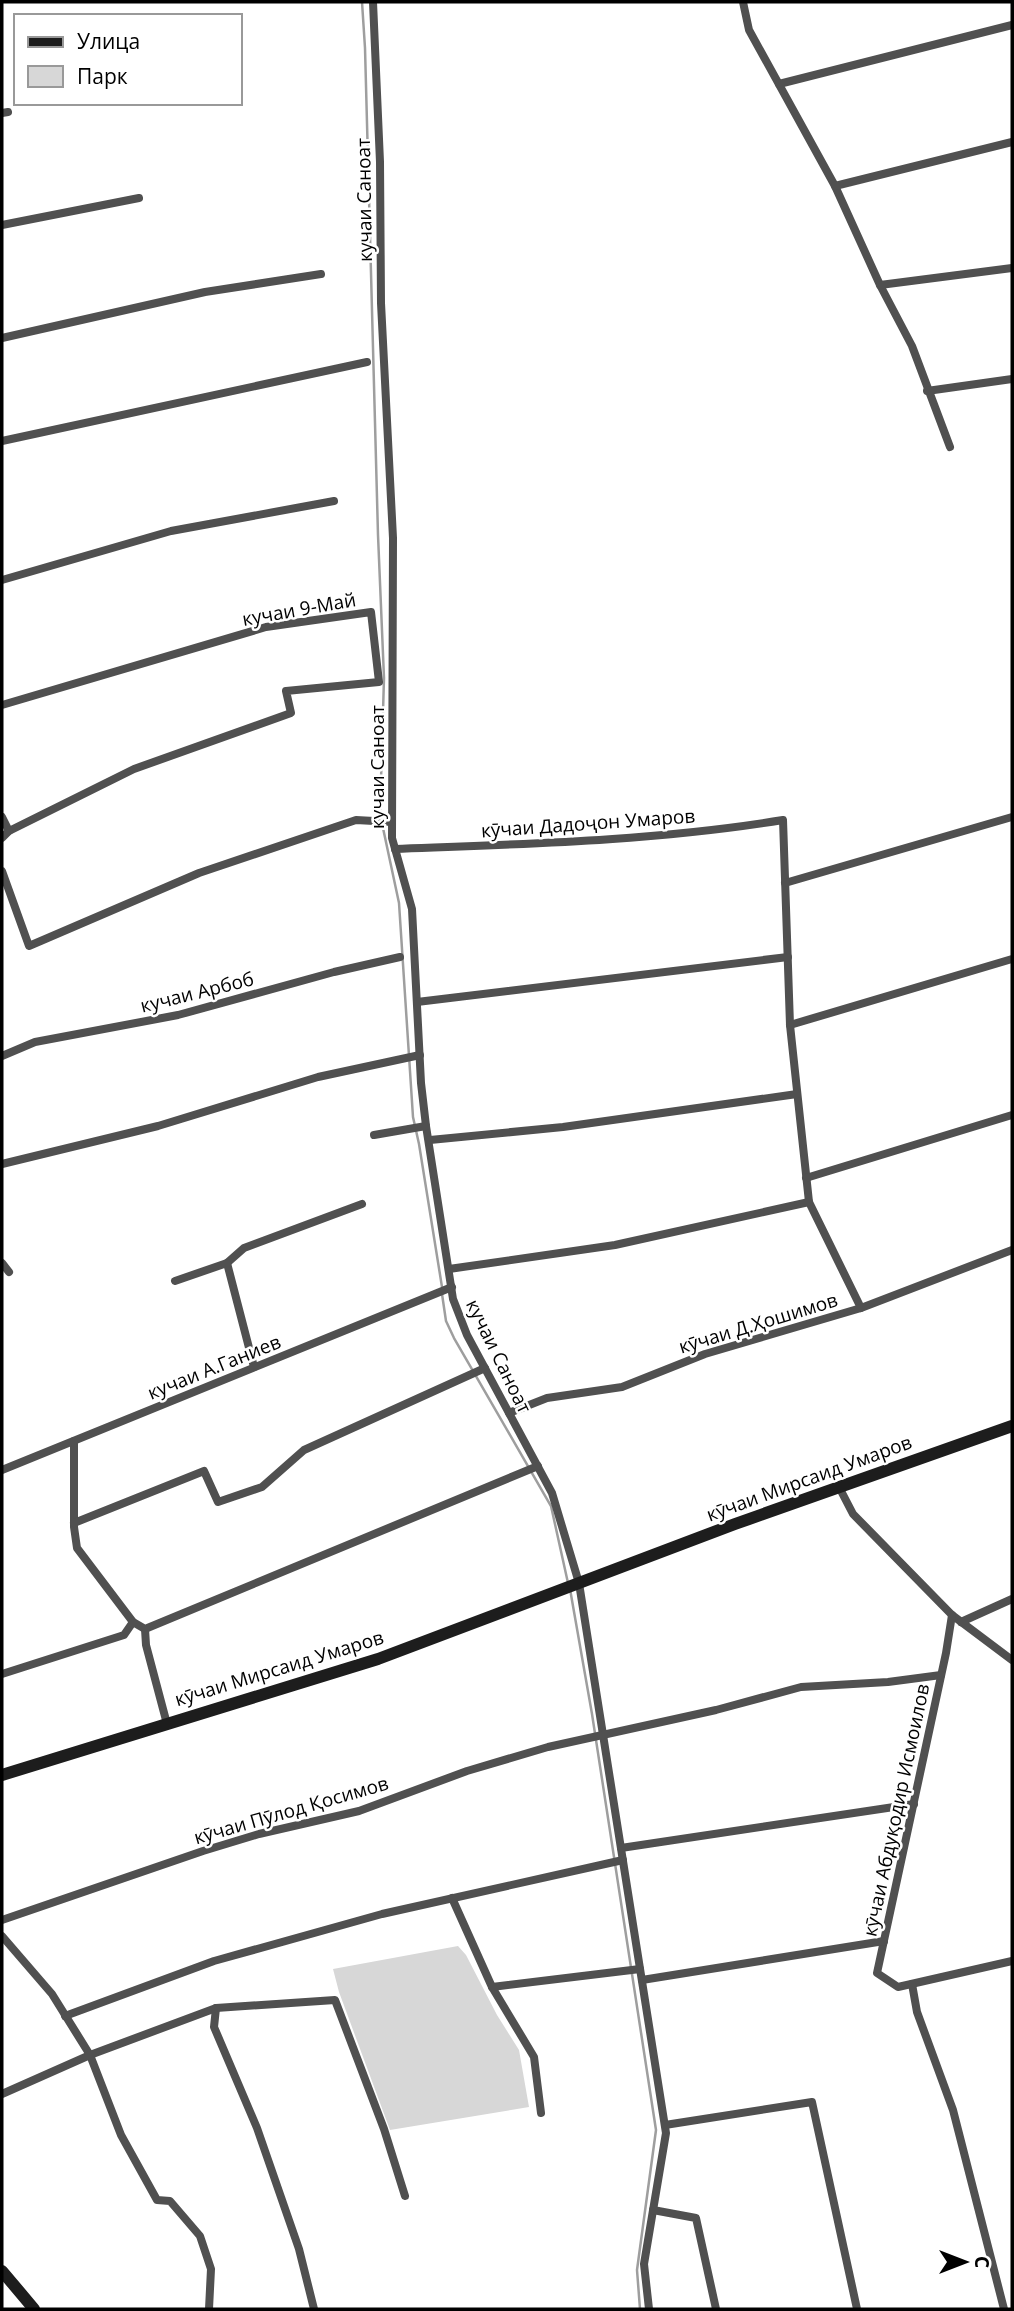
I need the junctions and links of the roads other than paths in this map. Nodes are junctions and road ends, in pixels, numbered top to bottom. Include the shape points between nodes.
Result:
1 (373, 2) edge
2 (743, 2) edge
3 (1012, 25) edge
4 (779, 84) junction
5 (1012, 142) edge
6 (835, 186) junction
7 (139, 198) dead end
8 (2, 225) edge
9 (1012, 268) edge
10 (321, 274) dead end
11 (880, 285) junction
12 (2, 338) edge
13 (367, 362) dead end
14 (1012, 379) edge
15 (928, 391) junction
16 (2, 441) edge
17 (950, 447) dead end
18 (334, 502) dead end
19 (2, 580) edge
20 (2, 705) edge
21 (2, 817) edge
22 (1012, 817) edge
23 (385, 822) junction
24 (9, 831) junction
25 (2, 838) edge
26 (395, 849) junction
27 (2, 871) edge
28 (785, 883) junction
29 (400, 957) dead end
30 (788, 957) junction
31 (1012, 959) edge
32 (417, 1002) junction
33 (790, 1025) junction
34 (2, 1056) edge
35 (412, 1057) junction
36 (797, 1094) junction
37 (1012, 1115) edge
38 (418, 1128) junction
39 (374, 1135) dead end
40 (430, 1140) junction
41 (2, 1164) edge
42 (806, 1178) junction
43 (810, 1202) junction
44 (362, 1204) dead end
45 (1012, 1250) edge
46 (2, 1263) edge
47 (227, 1263) junction
48 (449, 1269) junction
49 (9, 1272) dead end
50 (175, 1281) dead end
51 (445, 1290) junction
52 (860, 1308) junction
53 (254, 1367) junction
54 (478, 1371) junction
55 (509, 1413) junction
56 (1012, 1426) edge
57 (74, 1441) junction
58 (533, 1468) junction
59 (2, 1470) edge
60 (839, 1487) junction
61 (74, 1523) junction
62 (572, 1586) junction
63 (1012, 1599) edge
64 (952, 1615) junction
65 (133, 1622) junction
66 (961, 1622) junction
67 (145, 1629) junction
68 (1012, 1660) edge
69 (2, 1674) edge
70 (942, 1675) junction
71 (167, 1724) junction
72 (598, 1735) junction
73 (2, 1775) edge
74 (914, 1804) junction
75 (621, 1848) junction
76 (618, 1861) junction
77 (452, 1898) junction
78 (2, 1920) edge
79 (2, 1936) edge
80 (884, 1941) junction
81 (1012, 1961) edge
82 (640, 1969) junction
83 (642, 1980) junction
84 (912, 1984) junction
85 (492, 1987) junction
86 (216, 2008) junction
87 (65, 2016) junction
88 (90, 2055) junction
89 (2, 2094) edge
90 (541, 2113) dead end
91 (665, 2125) junction
92 (405, 2196) dead end
93 (653, 2210) junction
94 (2, 2271) edge
95 (34, 2309) edge
96 (209, 2309) edge
97 (314, 2309) edge
98 (649, 2309) edge
99 (716, 2309) edge
100 (857, 2309) edge
101 (1004, 2309) edge

1 - 23 street, кучаи Саноат via 393,538
2 - 4 street via 750,30
3 - 4 street
4 - 6 street
5 - 6 street
6 - 11 street
7 - 8 street
9 - 11 street
10 - 12 street via 205,292
11 - 15 street via 912,346
13 - 16 street
14 - 15 street
15 - 17 street
18 - 19 street via 171,531
20 - 24 street, кучаи 9-Май via 266,627 371,612 379,682 286,691 291,713 134,769
21 - 24 street
22 - 28 street
23 - 26 street, кучаи Саноат
23 - 27 street via 356,820 199,873 29,946
24 - 25 street, кучаи 9-Май
26 - 28 street, кӯчаи Дадоҷон Умаров via 574,842 783,820
26 - 32 street, кучаи Саноат via 412,909
28 - 30 street
29 - 34 street, кучаи Арбоб via 178,1015 35,1042
30 - 32 street
30 - 33 street
31 - 33 street
32 - 35 street, кучаи Саноат
33 - 36 street
35 - 38 street, кучаи Саноат
35 - 41 street via 318,1077 158,1126
36 - 40 street via 563,1127
36 - 42 street
37 - 42 street
38 - 39 street
38 - 40 street, кучаи Саноат
40 - 48 street, кучаи Саноат
42 - 43 street
43 - 48 street via 615,1245
43 - 52 street
44 - 47 street via 244,1248
45 - 52 street, кӯчаи Д.Ҳошимов
46 - 49 street
47 - 50 street
47 - 53 street
48 - 51 street, кучаи Саноат
51 - 53 street, кучаи А.Ганиев
51 - 54 street, кучаи Саноат via 453,1299
52 - 55 street, кӯчаи Д.Ҳошимов via 705,1354 622,1387 547,1398
53 - 57 street, кучаи А.Ганиев
54 - 55 street, кучаи Саноат
54 - 61 street via 304,1450 262,1487 218,1502 204,1471
55 - 58 street, кучаи Саноат
56 - 60 street, кӯчаи Мирсаид Умаров
57 - 59 street, кучаи А.Ганиев
57 - 61 street
58 - 62 street, кучаи Саноат via 552,1493
58 - 67 street
60 - 62 street, кӯчаи Мирсаид Умаров
60 - 64 street via 853,1514
61 - 65 street via 77,1548
62 - 71 street, кӯчаи Мирсаид Умаров via 378,1659
62 - 72 street, кучаи Саноат
63 - 66 street
64 - 66 street
64 - 70 street, кӯчаи Абдуқодир Исмоилов
65 - 67 street
65 - 69 street via 124,1635
66 - 68 street
67 - 71 street
70 - 72 street, кӯчаи Пӯлод Қосимов via 801,1687
70 - 74 street, кӯчаи Абдуқодир Исмоилов
71 - 73 street, кӯчаи Мирсаид Умаров
72 - 75 street, кучаи Саноат
72 - 78 street, кӯчаи Пӯлод Қосимов via 467,1771 359,1811 259,1834
74 - 75 street
74 - 80 street, кӯчаи Абдуқодир Исмоилов
75 - 76 street, кучаи Саноат
76 - 77 street
76 - 82 street, кучаи Саноат
77 - 85 street
77 - 87 street via 214,1961
79 - 87 street
80 - 83 street
80 - 84 street, кӯчаи Абдуқодир Исмоилов via 877,1973 898,1987
81 - 84 street, кӯчаи Абдуқодир Исмоилов
82 - 83 street, кучаи Саноат
82 - 85 street
83 - 91 street, кучаи Саноат
84 - 101 street via 917,2012 953,2109
85 - 90 street via 534,2057
86 - 88 street
86 - 92 street via 335,2000
86 - 97 street via 214,2027 261,2140 299,2249
87 - 88 street
88 - 89 street
88 - 96 street via 121,2135 156,2200 170,2201 200,2236 211,2269
91 - 93 street, кучаи Саноат
91 - 100 street via 812,2102
93 - 98 street, кучаи Саноат via 644,2264
93 - 99 street via 696,2218
94 - 95 street

